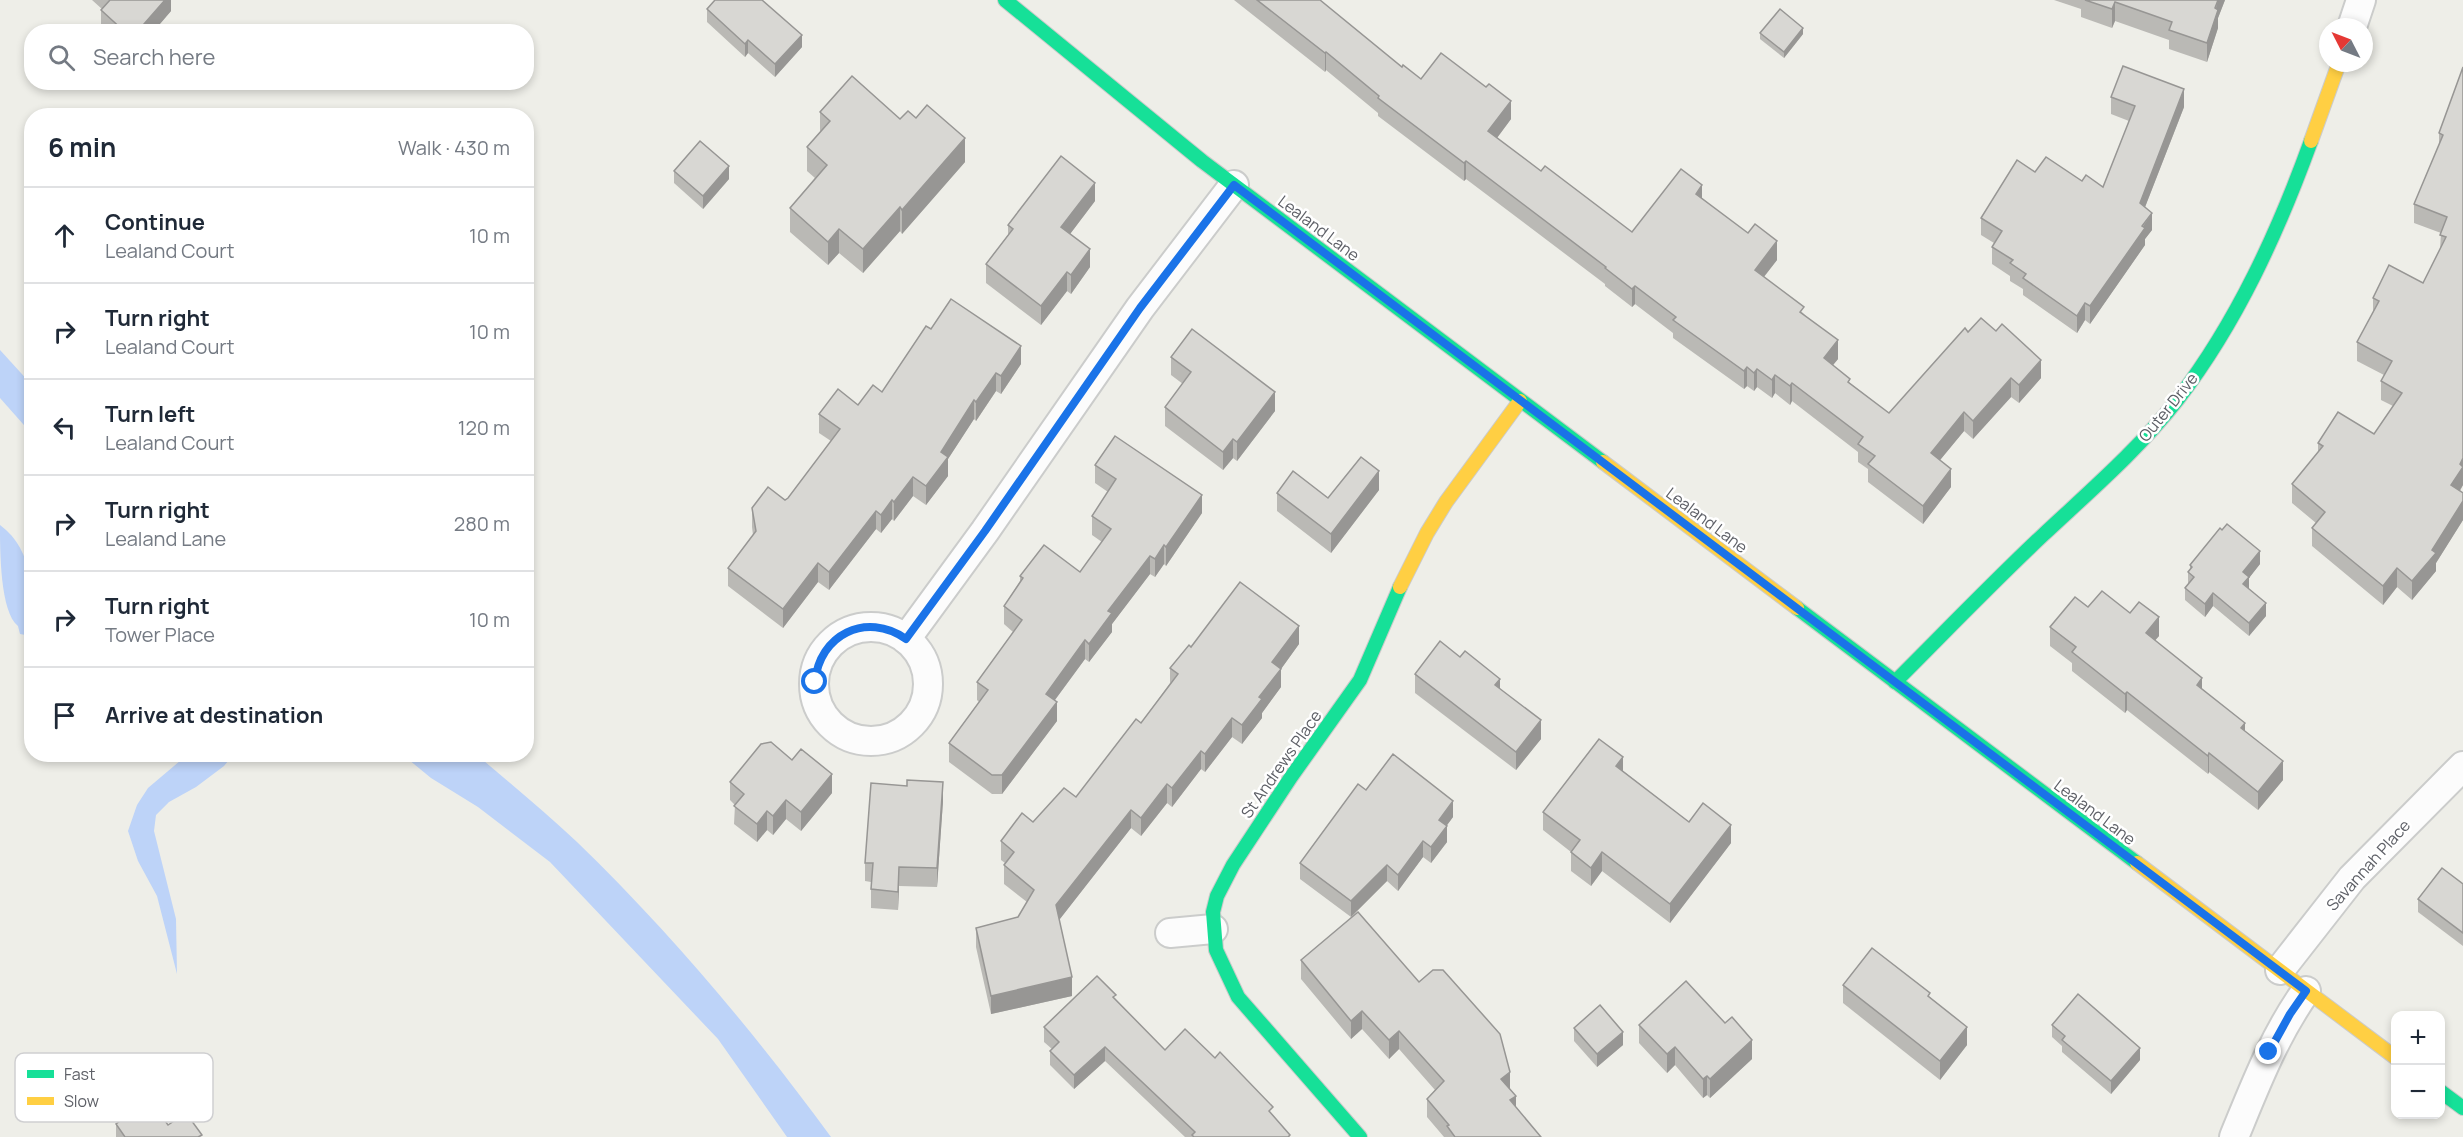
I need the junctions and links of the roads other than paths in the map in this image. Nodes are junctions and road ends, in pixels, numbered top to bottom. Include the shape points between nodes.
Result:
1 (1005, 0) edge
2 (2361, 0) edge
3 (2355, 18) edge
4 (2336, 72) edge
5 (1234, 185) junction
6 (1520, 401) junction
7 (906, 639) dead end
8 (1895, 682) junction
9 (2463, 766) edge
10 (1213, 929) junction
11 (1170, 933) dead end
12 (2280, 970) junction
13 (2306, 991) junction
14 (2391, 1054) edge
15 (2445, 1095) edge
16 (2463, 1108) edge
17 (1360, 1137) edge
18 (2234, 1137) edge

1 - 5 street, Lealand Lane
2 - 3 street
4 - 8 street, Outer Drive via 2275,230 2236,312 2192,379 2133,450
5 - 6 street, Lealand Lane
5 - 7 street via 1140,308
6 - 8 street, Lealand Lane
6 - 10 street, St Andrews Place via 1427,533 1360,680 1233,865 1216,896
8 - 12 street, Lealand Lane
9 - 12 street, Savannah Place via 2352,878
10 - 11 street
10 - 17 street, St Andrews Place via 1216,950 1238,997
12 - 13 street, Lealand Lane
13 - 14 street, Lealand Lane
13 - 18 street via 2269,1052
15 - 16 street

